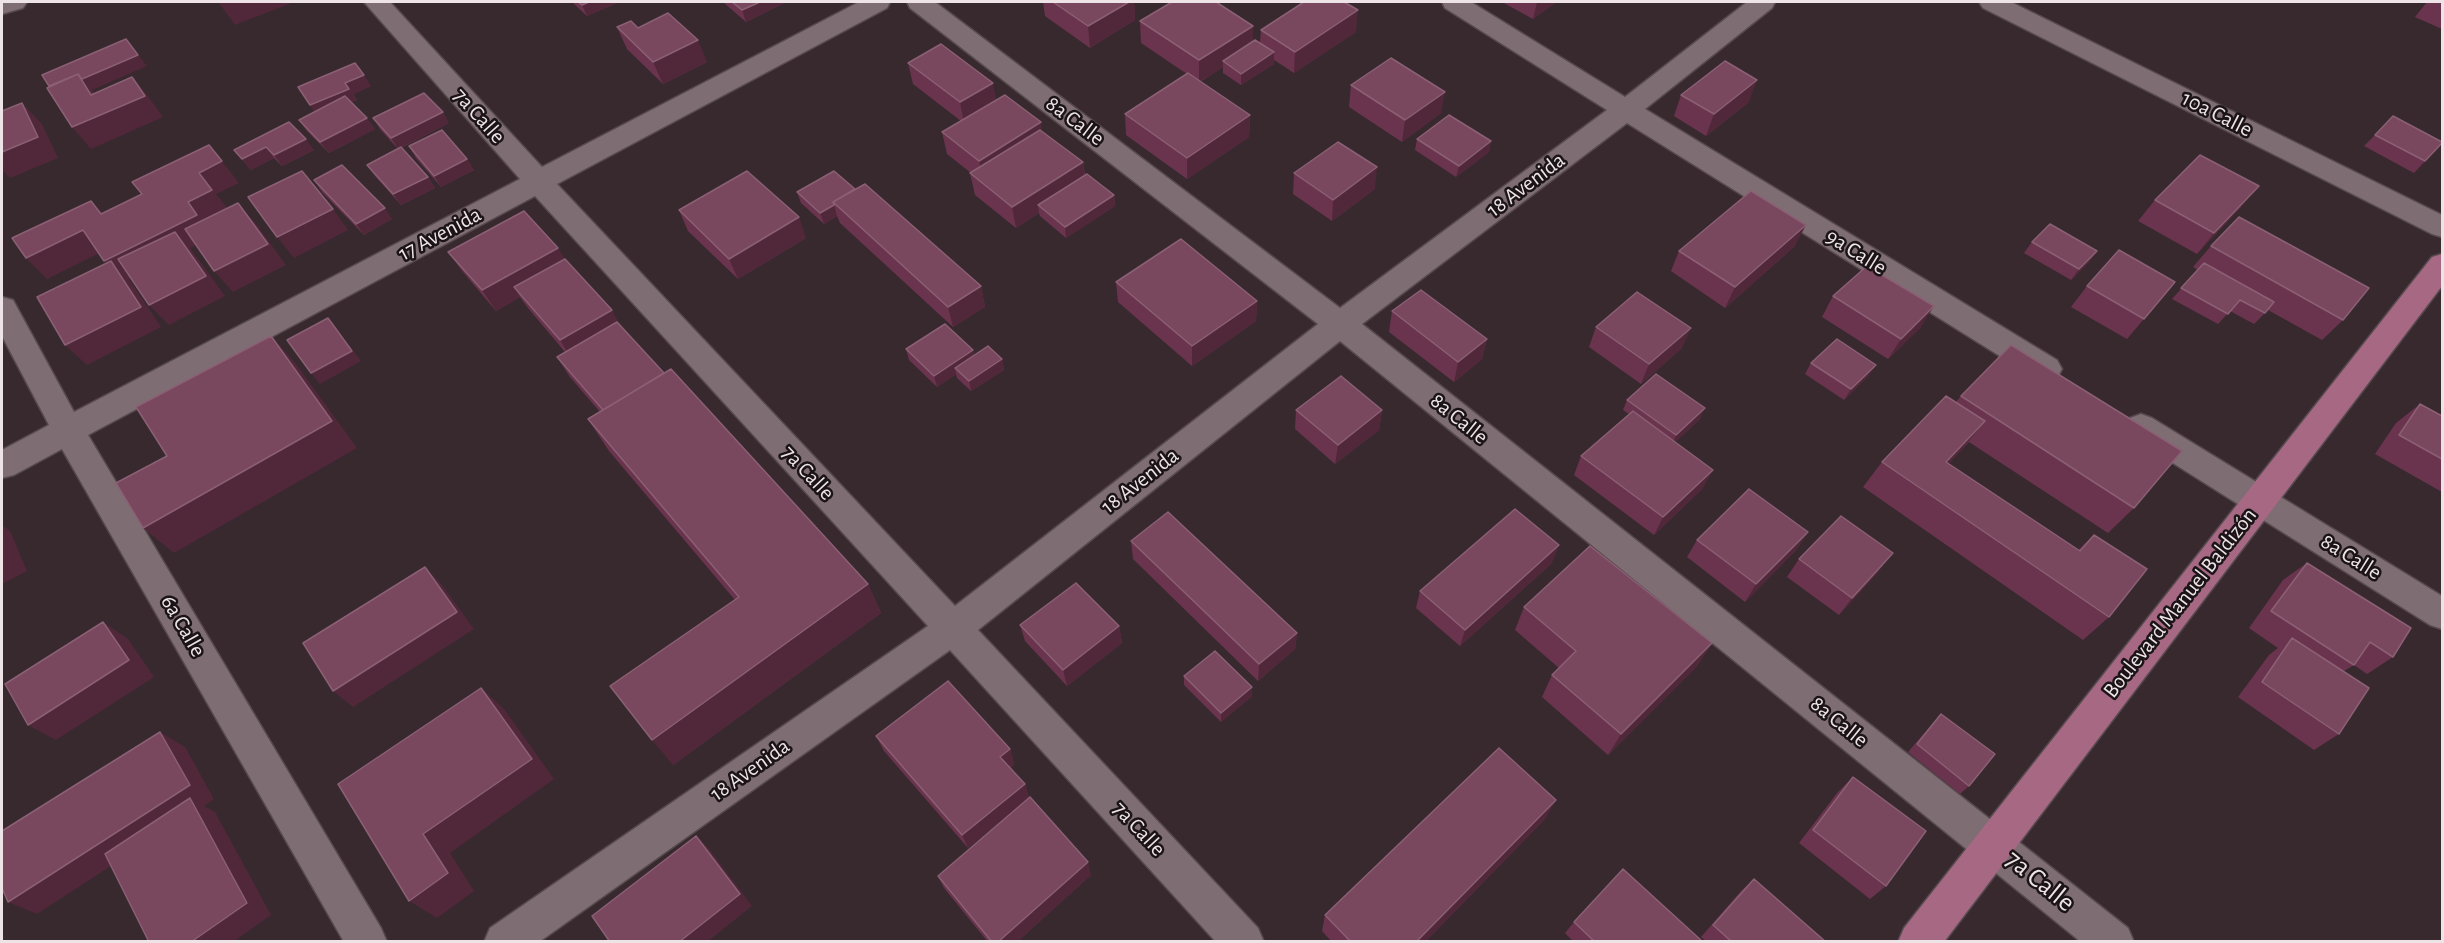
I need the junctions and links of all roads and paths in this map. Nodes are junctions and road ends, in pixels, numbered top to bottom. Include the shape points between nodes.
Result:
1 (14, 2) edge
2 (376, 2) edge
3 (878, 2) edge
4 (919, 2) edge
5 (1454, 2) edge
6 (1763, 2) edge
7 (1992, 2) edge
8 (2, 6) edge
9 (1626, 110) junction
10 (539, 182) junction
11 (2442, 227) edge
12 (2442, 265) edge
13 (2, 308) edge
14 (1340, 324) junction
15 (2068, 382) edge
16 (2119, 414) edge
17 (68, 430) junction
18 (2, 465) edge
19 (2260, 500) junction
20 (2442, 614) edge
21 (952, 629) junction
22 (1993, 844) junction
23 (367, 942) edge
24 (504, 942) edge
25 (1244, 942) edge
26 (1918, 942) edge
27 (2114, 942) edge

1 - 8 street
2 - 10 street, 7a Calle
3 - 10 street, 17 Avenida
4 - 14 street, 8a Calle
5 - 9 street, 9a Calle
6 - 9 street, 18 Avenida
7 - 11 street, 10a Calle
9 - 14 street, 18 Avenida
9 - 15 street, 9a Calle
10 - 17 street, 17 Avenida
10 - 21 street, 7a Calle
12 - 19 main road, Boulevard Manuel Baldizón
13 - 17 street, 6a Calle
14 - 21 street, 18 Avenida
14 - 22 street, 8a Calle
16 - 19 street
17 - 18 street, 17 Avenida
17 - 23 street, 6a Calle
19 - 20 street, 8a Calle
19 - 22 main road, Boulevard Manuel Baldizón
21 - 24 street, 18 Avenida
21 - 25 street, 7a Calle
22 - 26 main road, Boulevard Manuel Baldizón
22 - 27 street, 7a Calle

